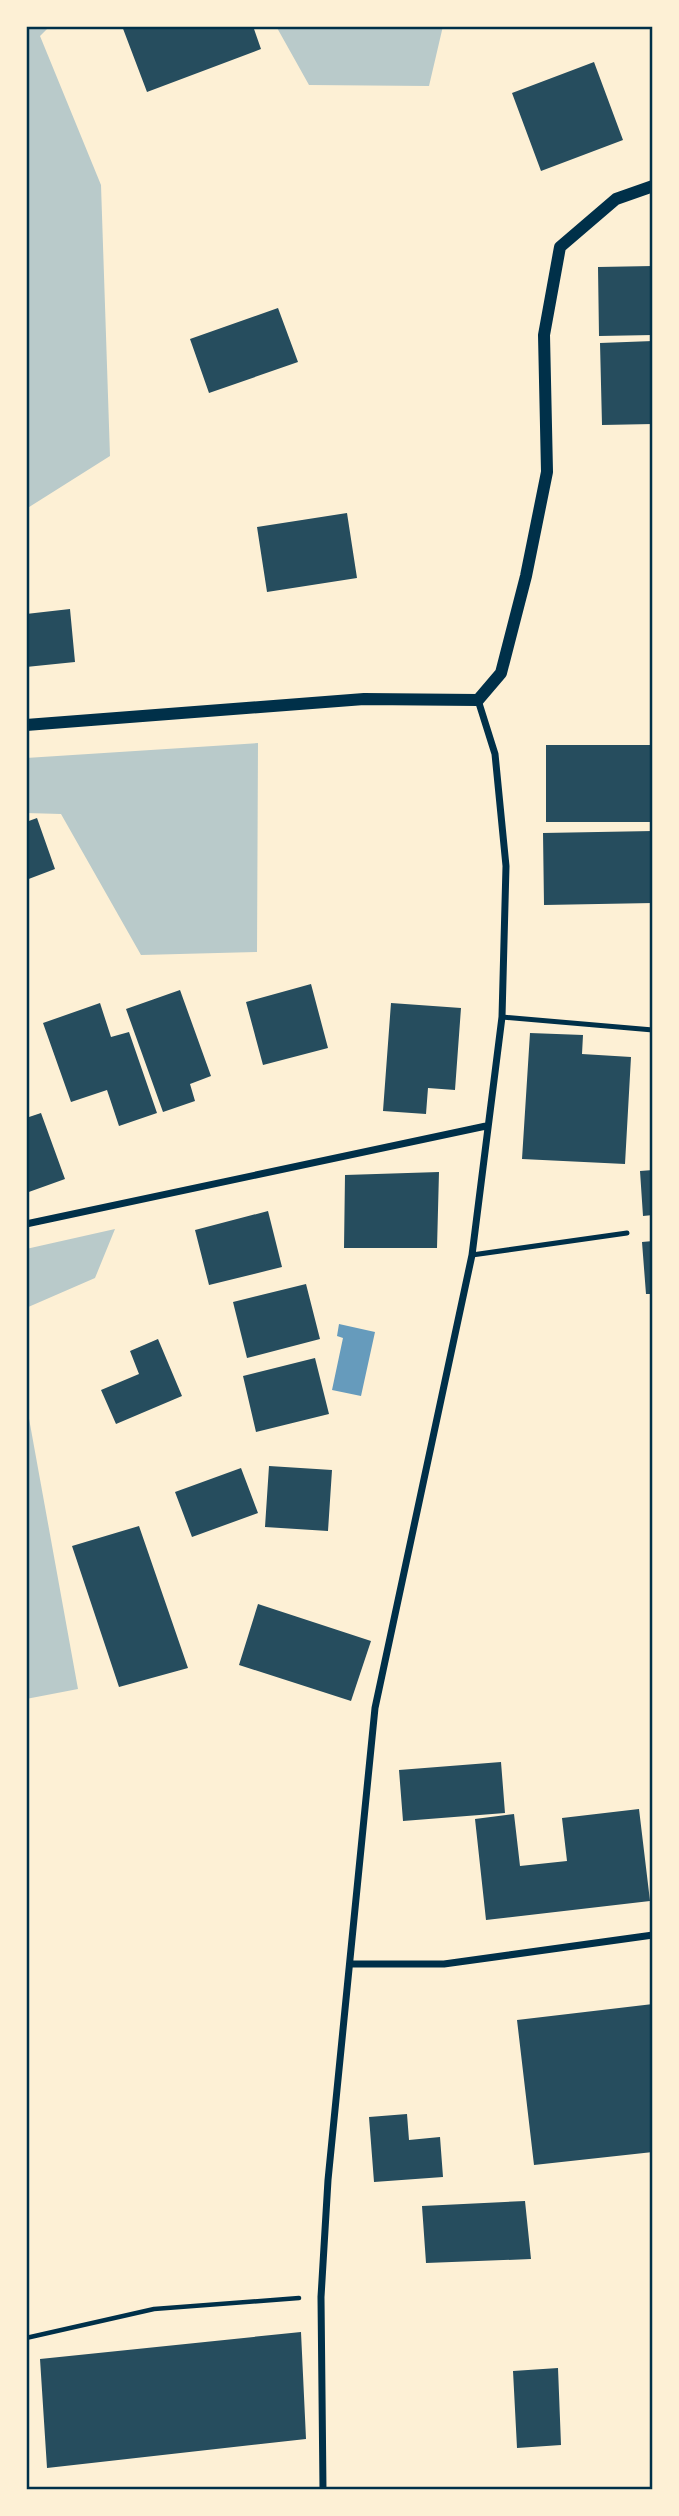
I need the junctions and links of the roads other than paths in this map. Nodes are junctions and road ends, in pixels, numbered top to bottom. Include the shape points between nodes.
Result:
1 (653, 186) edge
2 (478, 700) junction
3 (26, 725) edge
4 (502, 1017) junction
5 (653, 1030) edge
6 (486, 1126) junction
7 (26, 1224) edge
8 (627, 1233) dead end
9 (472, 1255) junction
10 (653, 1936) edge
11 (350, 1964) junction
12 (323, 2490) edge

1 - 2 street via 616,199 560,247 544,335 547,472 501,673
2 - 3 street via 363,699
2 - 4 street via 495,754 506,866
4 - 5 lane
4 - 6 street
6 - 7 street
6 - 9 street
8 - 9 lane
9 - 11 street via 375,1709
10 - 11 street via 444,1964
11 - 12 street via 321,2297

